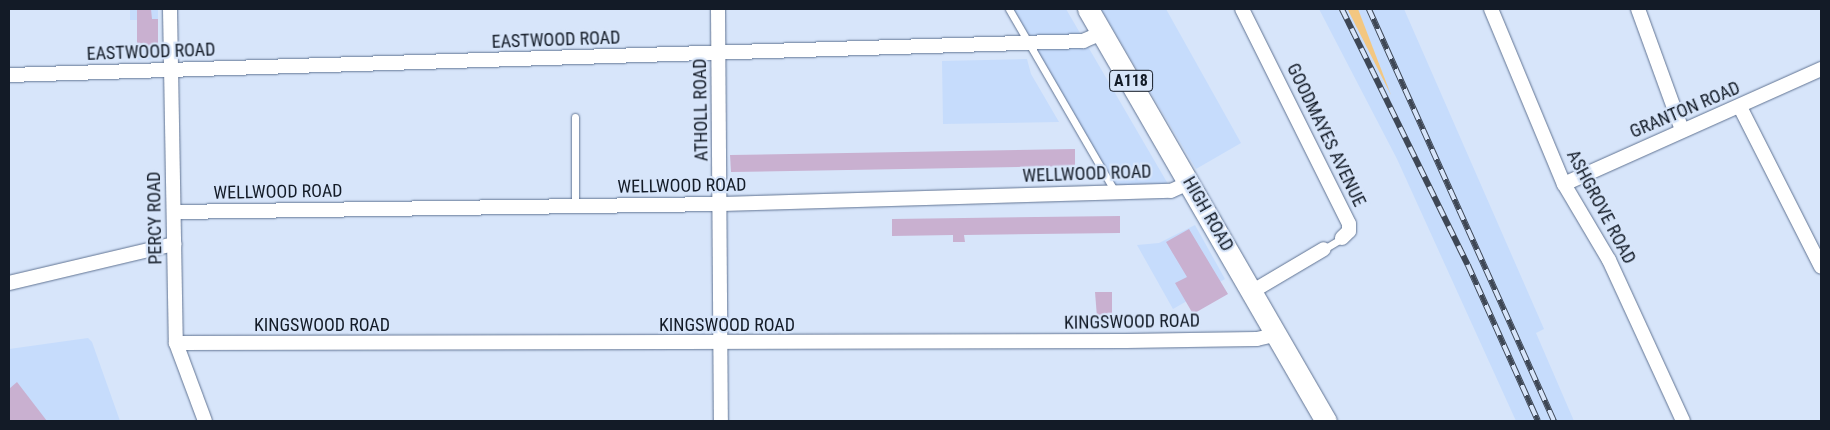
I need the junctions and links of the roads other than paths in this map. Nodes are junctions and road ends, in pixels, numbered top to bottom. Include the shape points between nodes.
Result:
1 (170, 9) edge
2 (718, 9) edge
3 (1009, 9) edge
4 (1088, 9) edge
5 (1242, 9) edge
6 (1491, 9) edge
7 (1638, 9) edge
8 (1102, 33) junction
9 (1029, 42) junction
10 (719, 54) junction
11 (1821, 69) edge
12 (170, 70) junction
13 (9, 75) edge
14 (1740, 106) junction
15 (575, 117) dead end
16 (1682, 130) junction
17 (1190, 182) junction
18 (1564, 184) junction
19 (1115, 192) junction
20 (722, 204) junction
21 (575, 206) junction
22 (174, 212) junction
23 (1342, 238) joint
24 (174, 244) junction
25 (1324, 249) joint
26 (1821, 267) edge
27 (9, 283) edge
28 (1253, 291) junction
29 (1278, 334) junction
30 (176, 343) junction
31 (722, 344) junction
32 (205, 421) edge
33 (721, 421) edge
34 (1326, 421) edge
35 (1682, 421) edge

1 - 12 street, PERCY ROAD
2 - 10 street, ATHOLL ROAD
3 - 9 lane
4 - 8 main road, HIGH ROAD / A118
5 - 23 street, GOODMAYES AVENUE via 1349,224 1350,231
6 - 18 street, ASHGROVE ROAD
7 - 16 street
8 - 9 street, EASTWOOD ROAD via 1083,41
8 - 17 main road, HIGH ROAD / A118
9 - 10 street, EASTWOOD ROAD
9 - 19 lane
10 - 12 street, EASTWOOD ROAD
10 - 20 street, ATHOLL ROAD
11 - 14 street, GRANTON ROAD
12 - 13 street, EASTWOOD ROAD
12 - 22 street, PERCY ROAD
14 - 16 street, GRANTON ROAD
14 - 26 street
15 - 21 lane
16 - 18 street, GRANTON ROAD
17 - 19 street, WELLWOOD ROAD via 1171,190
17 - 28 main road, HIGH ROAD / A118
18 - 35 street, ASHGROVE ROAD via 1609,260
19 - 20 street, WELLWOOD ROAD
20 - 21 street, WELLWOOD ROAD
20 - 31 street, ATHOLL ROAD
21 - 22 street, WELLWOOD ROAD
22 - 24 street, PERCY ROAD
23 - 25 lane, GOODMAYES AVENUE
24 - 27 street
24 - 30 street, PERCY ROAD
25 - 28 street, GOODMAYES AVENUE
28 - 29 main road, HIGH ROAD / A118
29 - 31 street, KINGSWOOD ROAD via 1257,339
29 - 34 main road, HIGH ROAD / A118
30 - 31 street, KINGSWOOD ROAD
30 - 32 street, PERCY ROAD
31 - 33 street, ATHOLL ROAD

